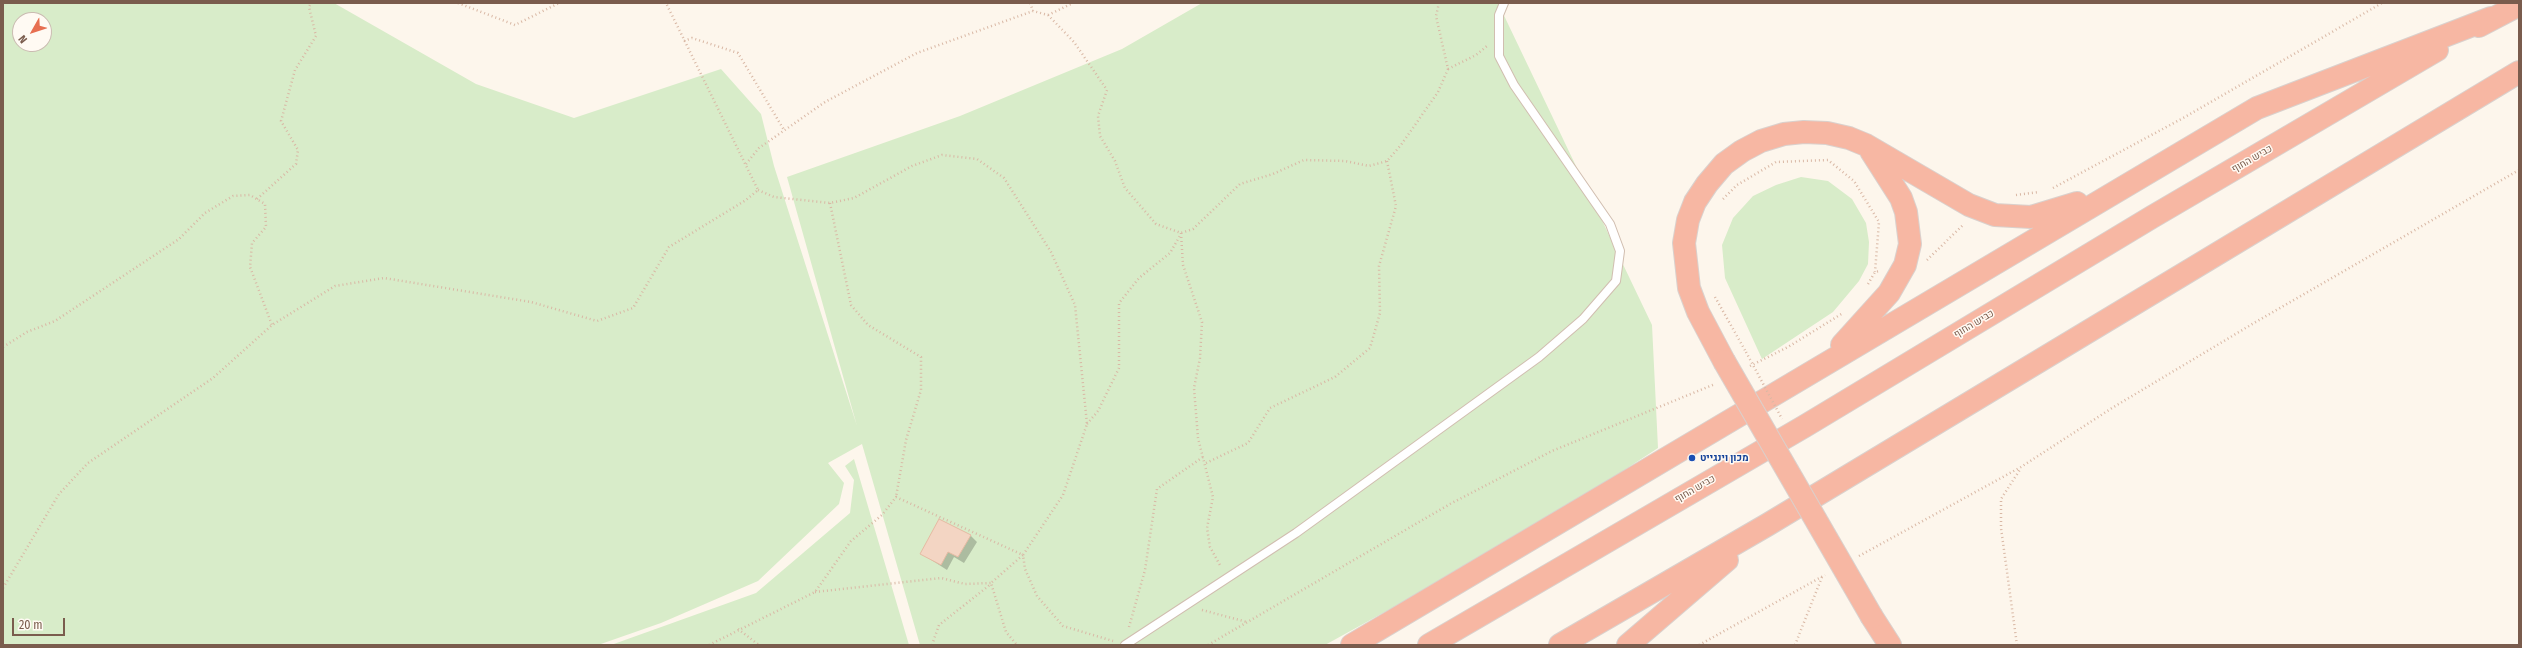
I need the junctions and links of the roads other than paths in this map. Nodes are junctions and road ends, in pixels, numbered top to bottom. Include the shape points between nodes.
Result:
1 (1504, 3) edge
2 (2519, 5) edge
3 (2491, 18) junction
4 (2519, 72) edge
5 (1866, 145) junction
6 (2127, 184) junction
7 (1820, 367) junction
8 (1768, 525) junction
9 (1125, 645) edge
10 (1352, 645) edge
11 (1429, 645) edge
12 (1560, 645) edge
13 (1628, 645) edge
14 (1890, 645) edge

1 - 9 lane via 1499,15 1499,56 1514,85 1610,224 1620,251 1616,281 1583,319 1539,357 1296,533
2 - 3 highway, כביש החוף
3 - 6 highway via 2257,108
3 - 11 highway, כביש החוף via 2152,217 1805,426
4 - 8 highway
5 - 6 highway via 1979,210 2013,217 2049,213
5 - 7 highway via 1893,182 1906,212 1910,244 1905,265 1889,293
5 - 14 highway, bridge via 1827,133 1804,132 1784,134 1742,151 1724,164 1695,202 1685,235 1685,265 1689,288 1698,312 1724,361
6 - 7 highway
7 - 10 highway
8 - 12 highway
8 - 13 highway

